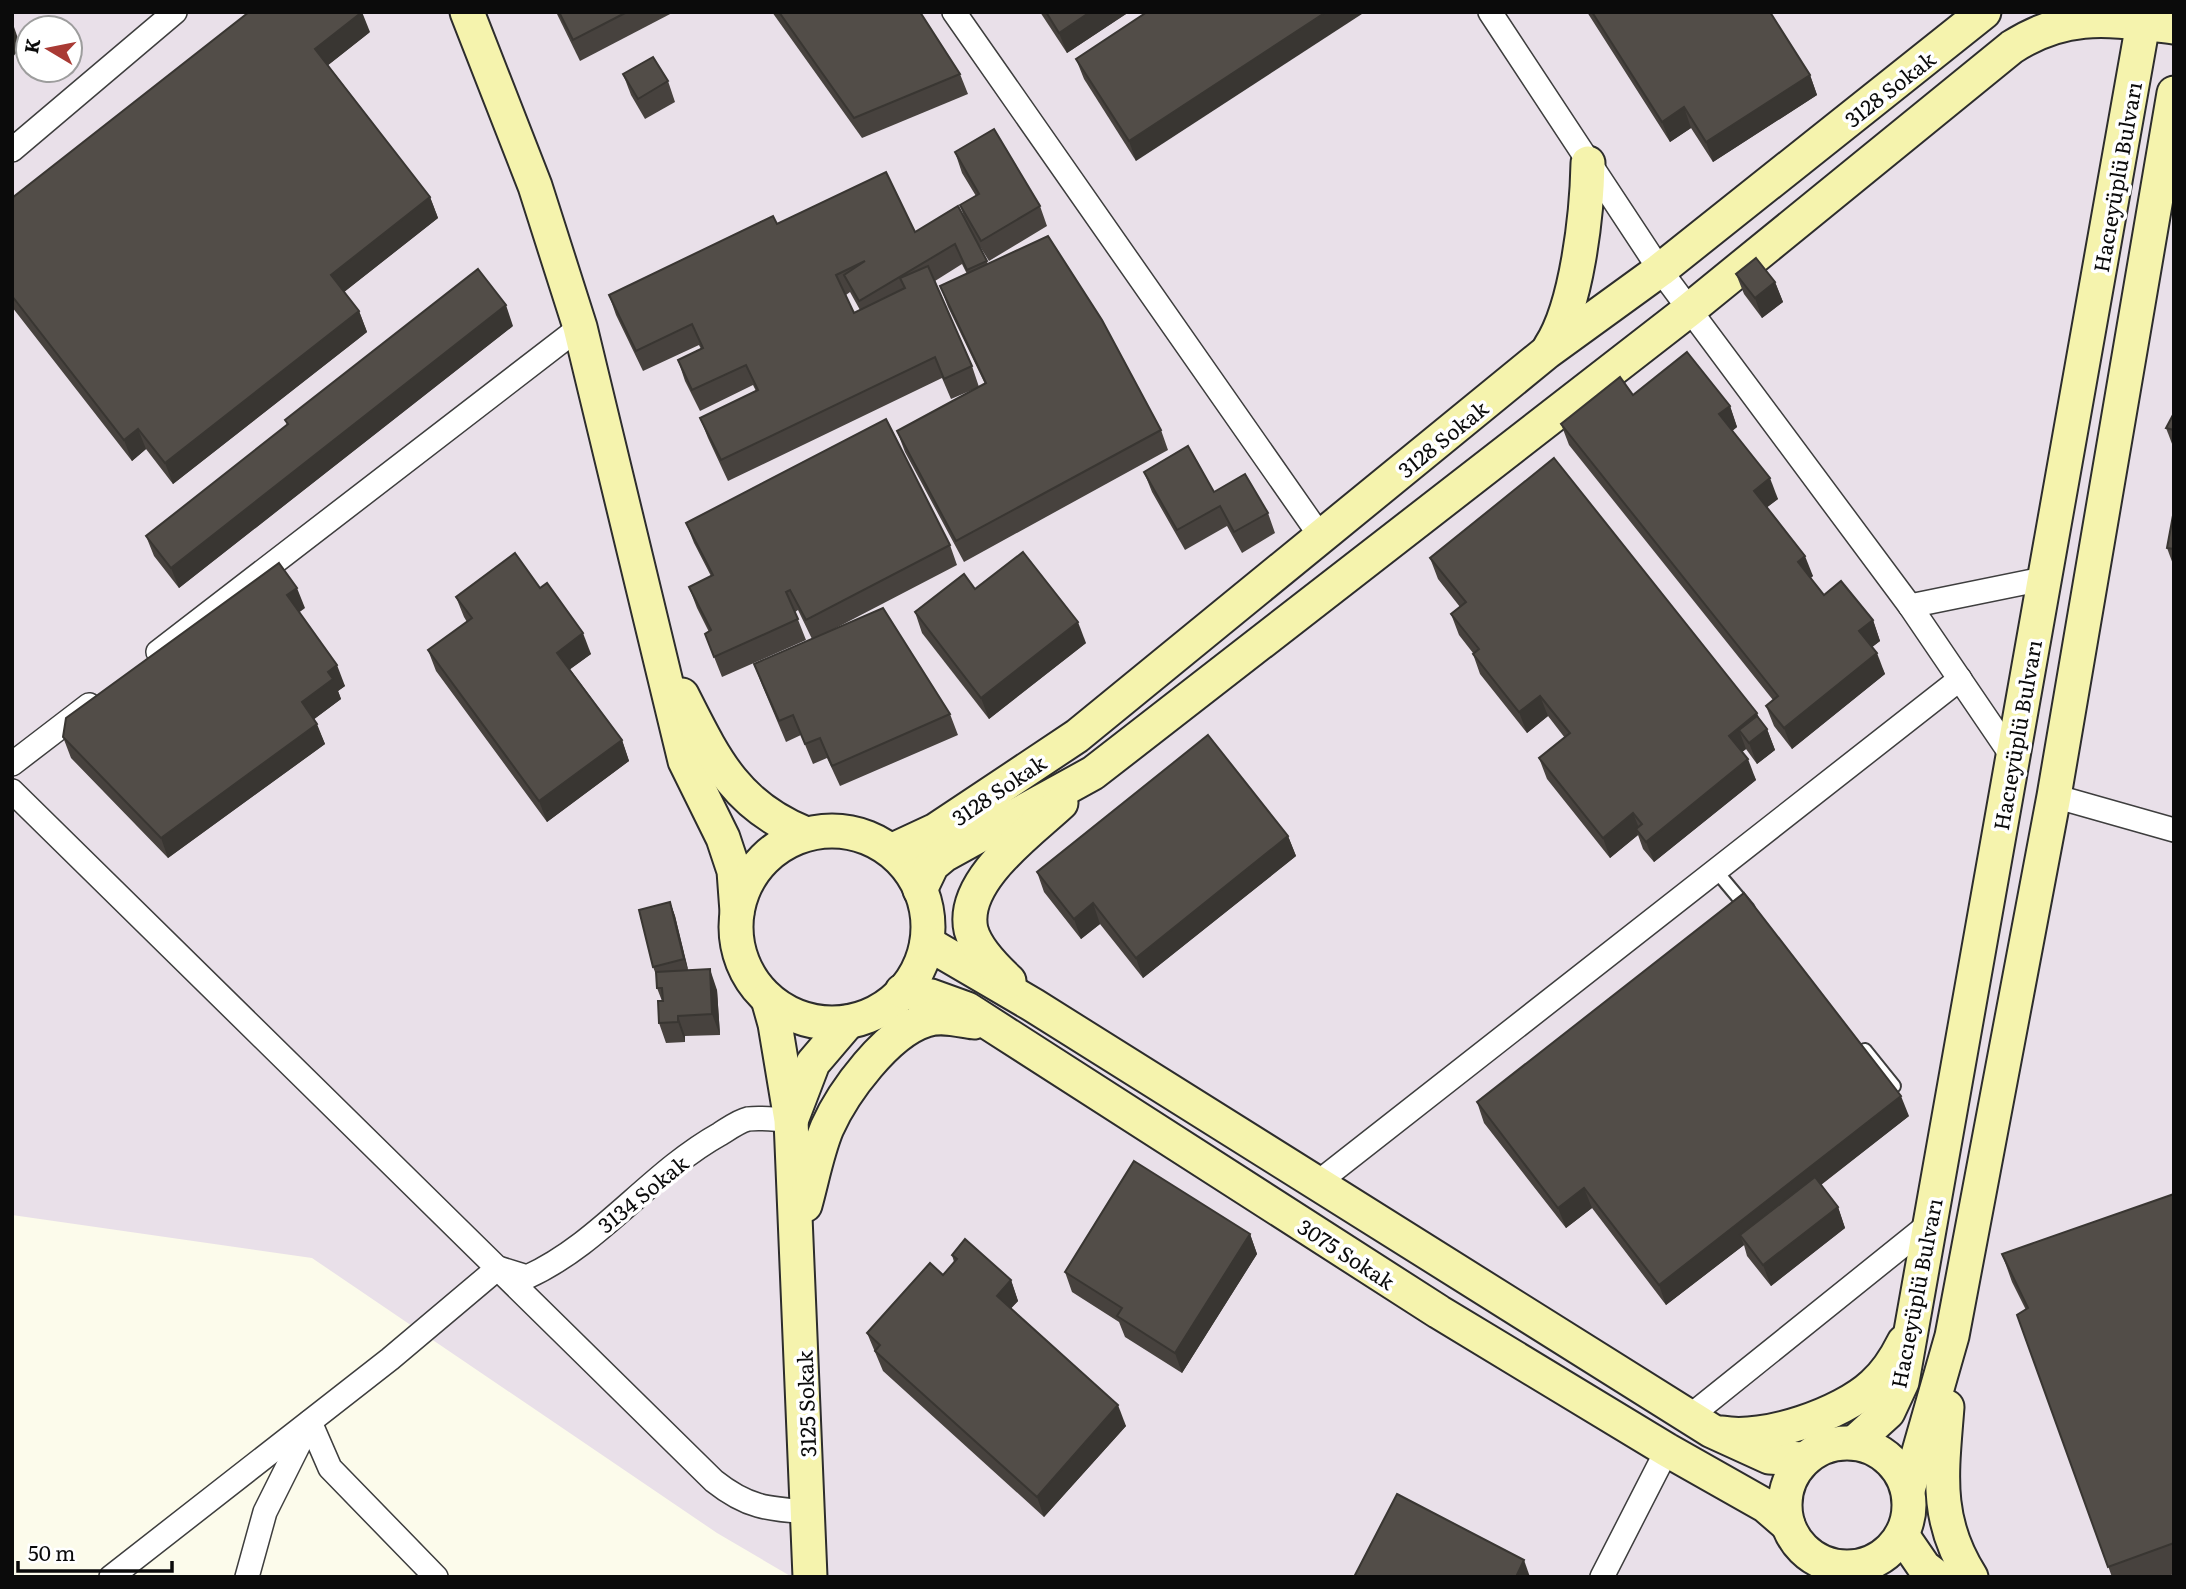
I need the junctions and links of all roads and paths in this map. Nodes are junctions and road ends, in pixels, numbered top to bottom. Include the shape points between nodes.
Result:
1 (174, 12) edge
2 (467, 12) edge
3 (954, 12) edge
4 (1490, 12) edge
5 (1984, 12) edge
6 (2154, 21) edge
7 (2174, 93) edge
8 (12, 150) edge
9 (1588, 163) junction
10 (1660, 270) junction
11 (1689, 310) junction
12 (580, 327) junction
13 (1548, 352) junction
14 (1321, 537) junction
15 (1349, 573) junction
16 (2043, 579) junction
17 (1910, 606) junction
18 (659, 649) junction
19 (143, 663) edge
20 (1959, 679) junction
21 (110, 688) edge
22 (2012, 756) junction
23 (12, 764) edge
24 (1093, 773) junction
25 (12, 791) edge
26 (2054, 796) junction
27 (2174, 830) edge
28 (804, 833) junction
29 (893, 850) junction
30 (1717, 872) junction
31 (920, 890) junction
32 (737, 912) junction
33 (1753, 914) edge
34 (928, 943) junction
35 (902, 991) junction
36 (768, 999) junction
37 (1033, 1005) junction
38 (848, 1022) junction
39 (990, 1024) junction
40 (1859, 1043) edge
41 (1894, 1086) edge
42 (791, 1120) junction
43 (1316, 1184) junction
44 (1928, 1225) junction
45 (798, 1231) junction
46 (498, 1268) junction
47 (1912, 1316) junction
48 (1952, 1336) junction
49 (310, 1422) junction
50 (1700, 1424) junction
51 (1855, 1442) junction
52 (1667, 1450) junction
53 (1803, 1459) junction
54 (1908, 1490) junction
55 (810, 1511) junction
56 (1788, 1525) junction
57 (1902, 1535) junction
58 (1859, 1573) edge
59 (111, 1577) edge
60 (247, 1577) edge
61 (436, 1577) edge
62 (810, 1577) edge
63 (1602, 1577) edge
64 (1937, 1577) edge
65 (1971, 1577) edge

1 - 8 street
2 - 12 street via 535,186
3 - 14 street
4 - 9 street
5 - 10 street, 3128 Sokak
6 - 11 street, 3128 Sokak via 2091,20 2060,23 2035,32
6 - 16 street, Hacıeyüplü Bulvarı
7 - 26 street, Hacıeyüplü Bulvarı
9 - 10 street
9 - 13 street via 1586,209 1567,311
10 - 11 street
10 - 13 street, 3128 Sokak
11 - 15 street, 3128 Sokak
11 - 17 street
12 - 18 street
12 - 19 street
13 - 14 street, 3128 Sokak
14 - 15 street
14 - 29 street, 3128 Sokak via 1077,736 936,830
15 - 24 street, 3128 Sokak
16 - 17 street
16 - 22 street, Hacıeyüplü Bulvarı
17 - 20 street
18 - 28 street via 727,777 761,811
18 - 32 street via 685,761 734,871
20 - 22 street
20 - 30 street
21 - 23 street
22 - 26 street
22 - 44 street, Hacıeyüplü Bulvarı
24 - 31 street, 3128 Sokak via 944,855 932,865
24 - 37 street, 3128 Sokak via 995,865 979,886 972,907 971,930 985,956
25 - 46 street
26 - 27 street
26 - 48 street, Hacıeyüplü Bulvarı
28 - 29 street via 848,831
28 - 32 street via 764,858 746,883
29 - 31 street
30 - 33 lane
30 - 43 street
31 - 34 street via 928,916
32 - 36 street via 737,942 747,973
34 - 35 street via 912,980
34 - 37 street, 3075 Sokak
35 - 38 street via 890,1004
35 - 39 street, 3075 Sokak via 948,1000
36 - 38 street via 796,1017 828,1024
36 - 42 street, 3125 Sokak
37 - 43 street, 3075 Sokak
38 - 42 street, 3125 Sokak via 813,1063
39 - 45 street, 3125 Sokak via 928,1020 897,1035 886,1046 827,1130
39 - 52 street, 3075 Sokak via 1439,1312
40 - 41 lane
42 - 45 street, 3125 Sokak
42 - 46 street, 3134 Sokak via 747,1119 707,1141 545,1269 527,1277
43 - 50 street, 3075 Sokak
44 - 47 street, Hacıeyüplü Bulvarı
44 - 50 street
45 - 55 street, 3125 Sokak
46 - 49 street
46 - 55 street via 733,1496 763,1508
47 - 50 street via 1895,1361 1861,1394 1782,1428 1741,1435
47 - 51 street, Hacıeyüplü Bulvarı via 1899,1391 1888,1412
48 - 54 street, Hacıeyüplü Bulvarı
48 - 65 street via 1941,1494 1953,1545
49 - 59 street
49 - 60 street via 265,1513
49 - 61 street via 330,1468
50 - 53 street, 3075 Sokak via 1769,1457
51 - 53 street via 1836,1442
51 - 54 street via 1889,1457
52 - 56 street, 3075 Sokak via 1766,1506
52 - 63 street
53 - 56 street via 1785,1491
54 - 57 street via 1909,1509
55 - 62 street, 3125 Sokak
56 - 58 street via 1810,1555
57 - 58 street
57 - 64 street via 1911,1552

